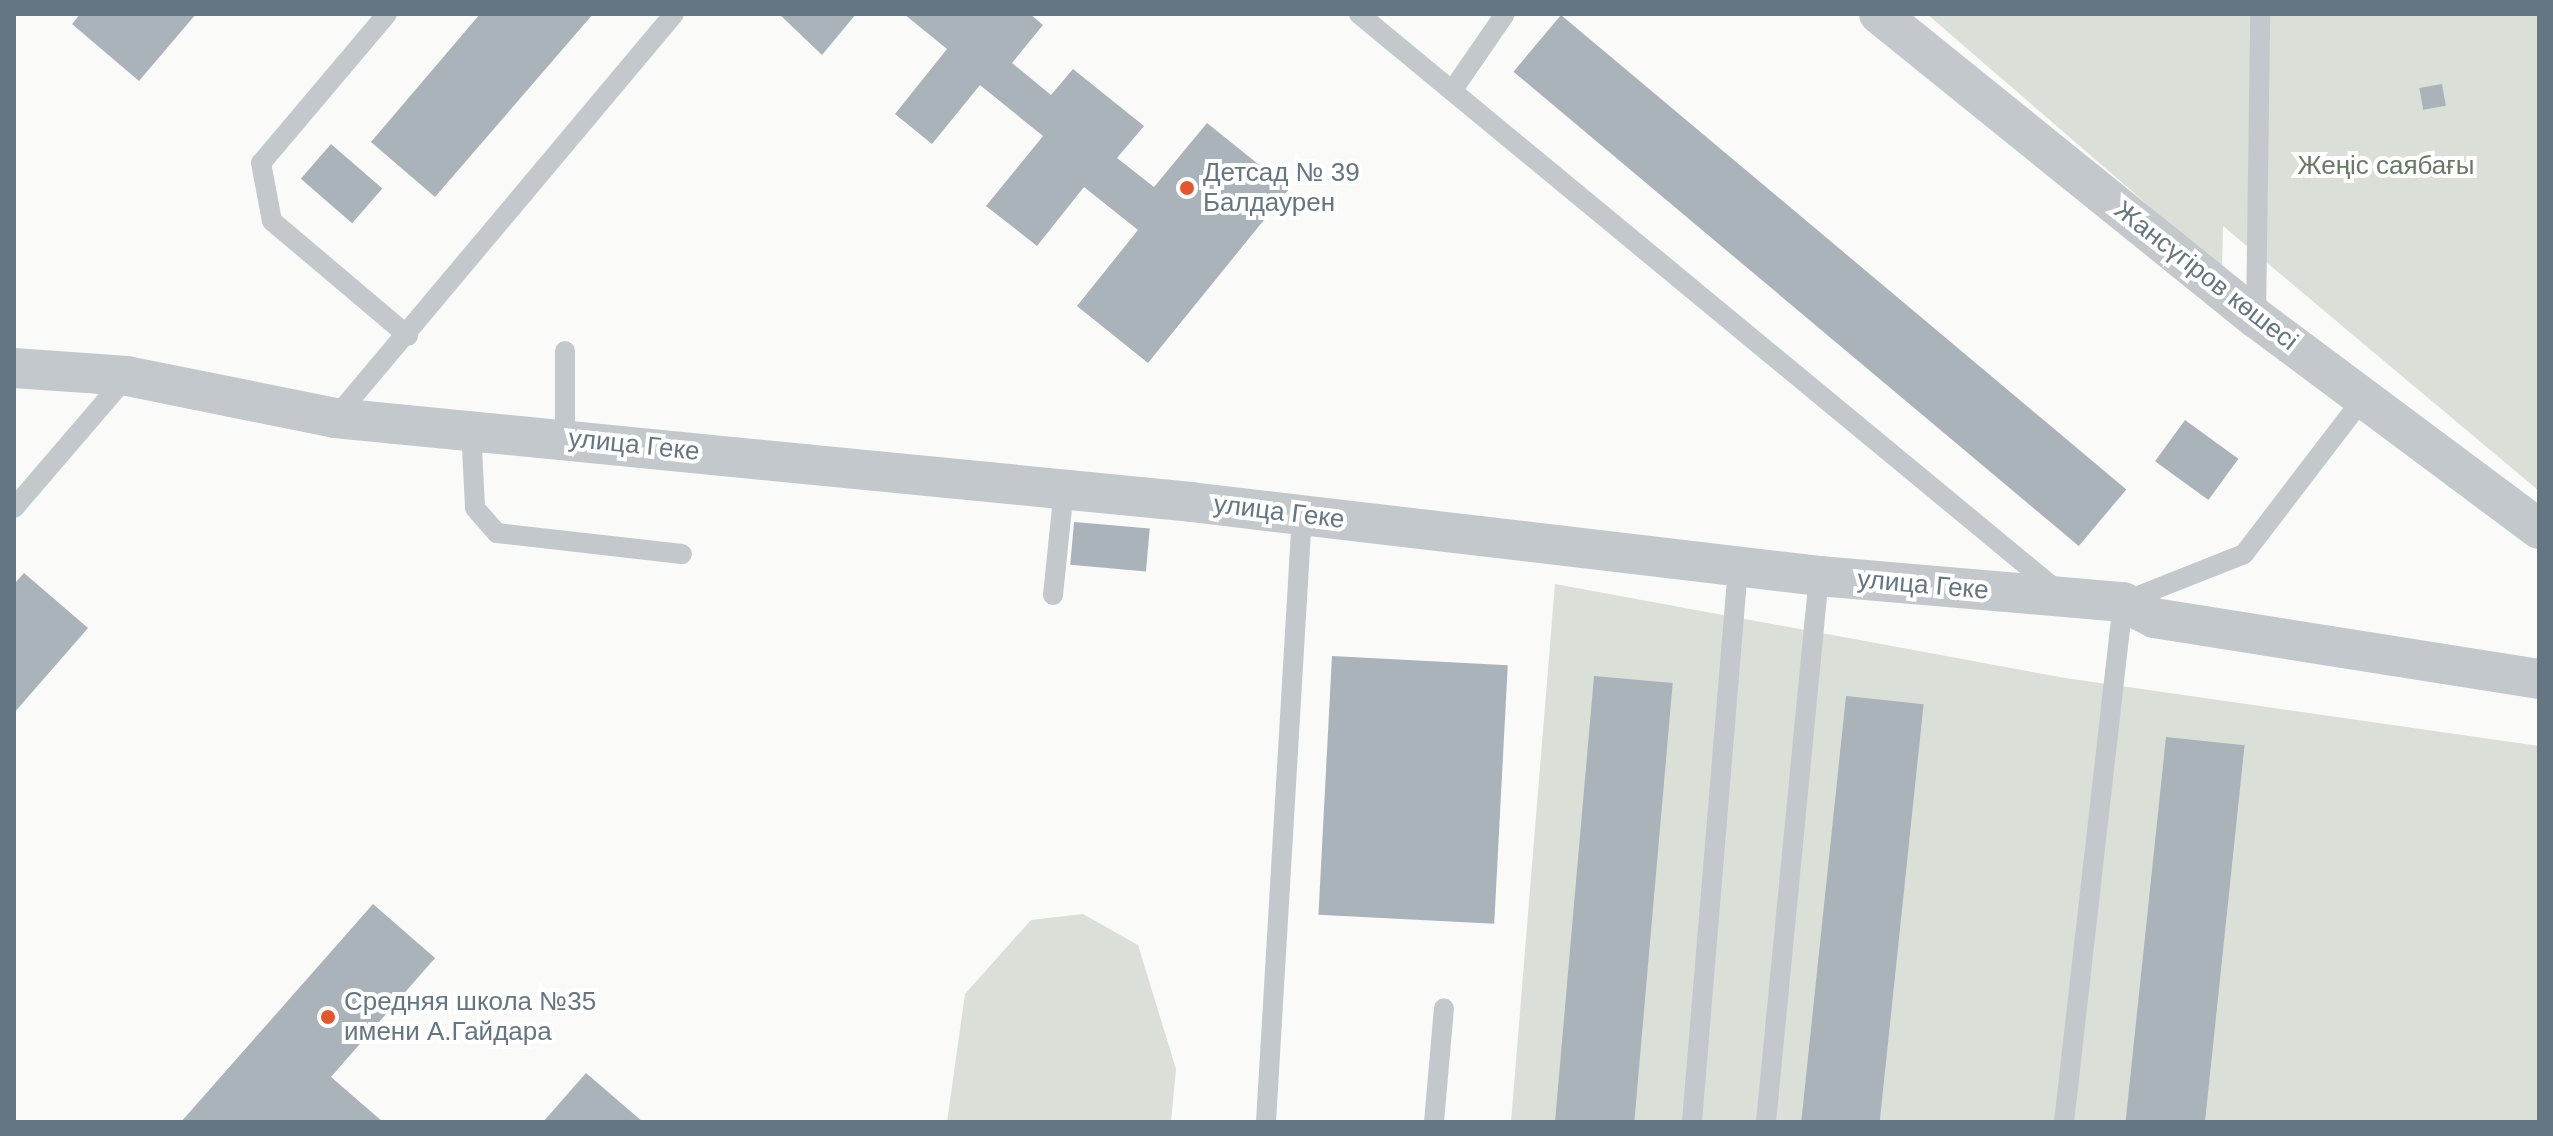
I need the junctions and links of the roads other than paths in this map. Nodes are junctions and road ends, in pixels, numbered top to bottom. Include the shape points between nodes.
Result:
1 (387, 14) edge
2 (674, 14) edge
3 (1359, 14) edge
4 (1505, 14) edge
5 (1879, 14) edge
6 (2260, 14) edge
7 (1452, 91) junction
8 (2256, 318) junction
9 (408, 336) junction
10 (565, 351) dead end
11 (14, 368) edge
12 (127, 376) junction
13 (2364, 397) junction
14 (335, 418) junction
15 (471, 428) junction
16 (565, 438) junction
17 (1064, 489) junction
18 (14, 508) edge
19 (1302, 514) junction
20 (2539, 529) edge
21 (682, 554) dead end
22 (1738, 567) junction
23 (1819, 576) junction
24 (1053, 595) dead end
25 (2064, 596) junction
26 (2123, 602) junction
27 (2539, 679) edge
28 (1444, 1008) dead end
29 (1266, 1122) edge
30 (1434, 1122) edge
31 (1692, 1122) edge
32 (1766, 1122) edge
33 (2064, 1122) edge

1 - 9 lane via 261,163 272,221
2 - 9 lane
3 - 7 lane
4 - 7 lane
5 - 8 street, Жансүгіров көшесі
6 - 8 lane
7 - 25 lane
8 - 13 street, Жансүгіров көшесі
9 - 14 lane
10 - 16 lane
11 - 12 street, улица Геке
12 - 14 street, улица Геке
12 - 18 lane
13 - 20 street, Жансүгіров көшесі
13 - 26 lane via 2244,554
14 - 15 street, улица Геке
15 - 16 street, улица Геке
15 - 21 lane via 475,508 497,533
16 - 17 street, улица Геке
17 - 19 street, улица Геке
17 - 24 lane
19 - 22 street, улица Геке
19 - 29 lane
22 - 23 street, улица Геке
22 - 31 lane
23 - 25 street, улица Геке
23 - 32 lane
25 - 26 street, улица Геке
26 - 27 street, улица Геке via 2154,618
26 - 33 lane
28 - 30 lane

